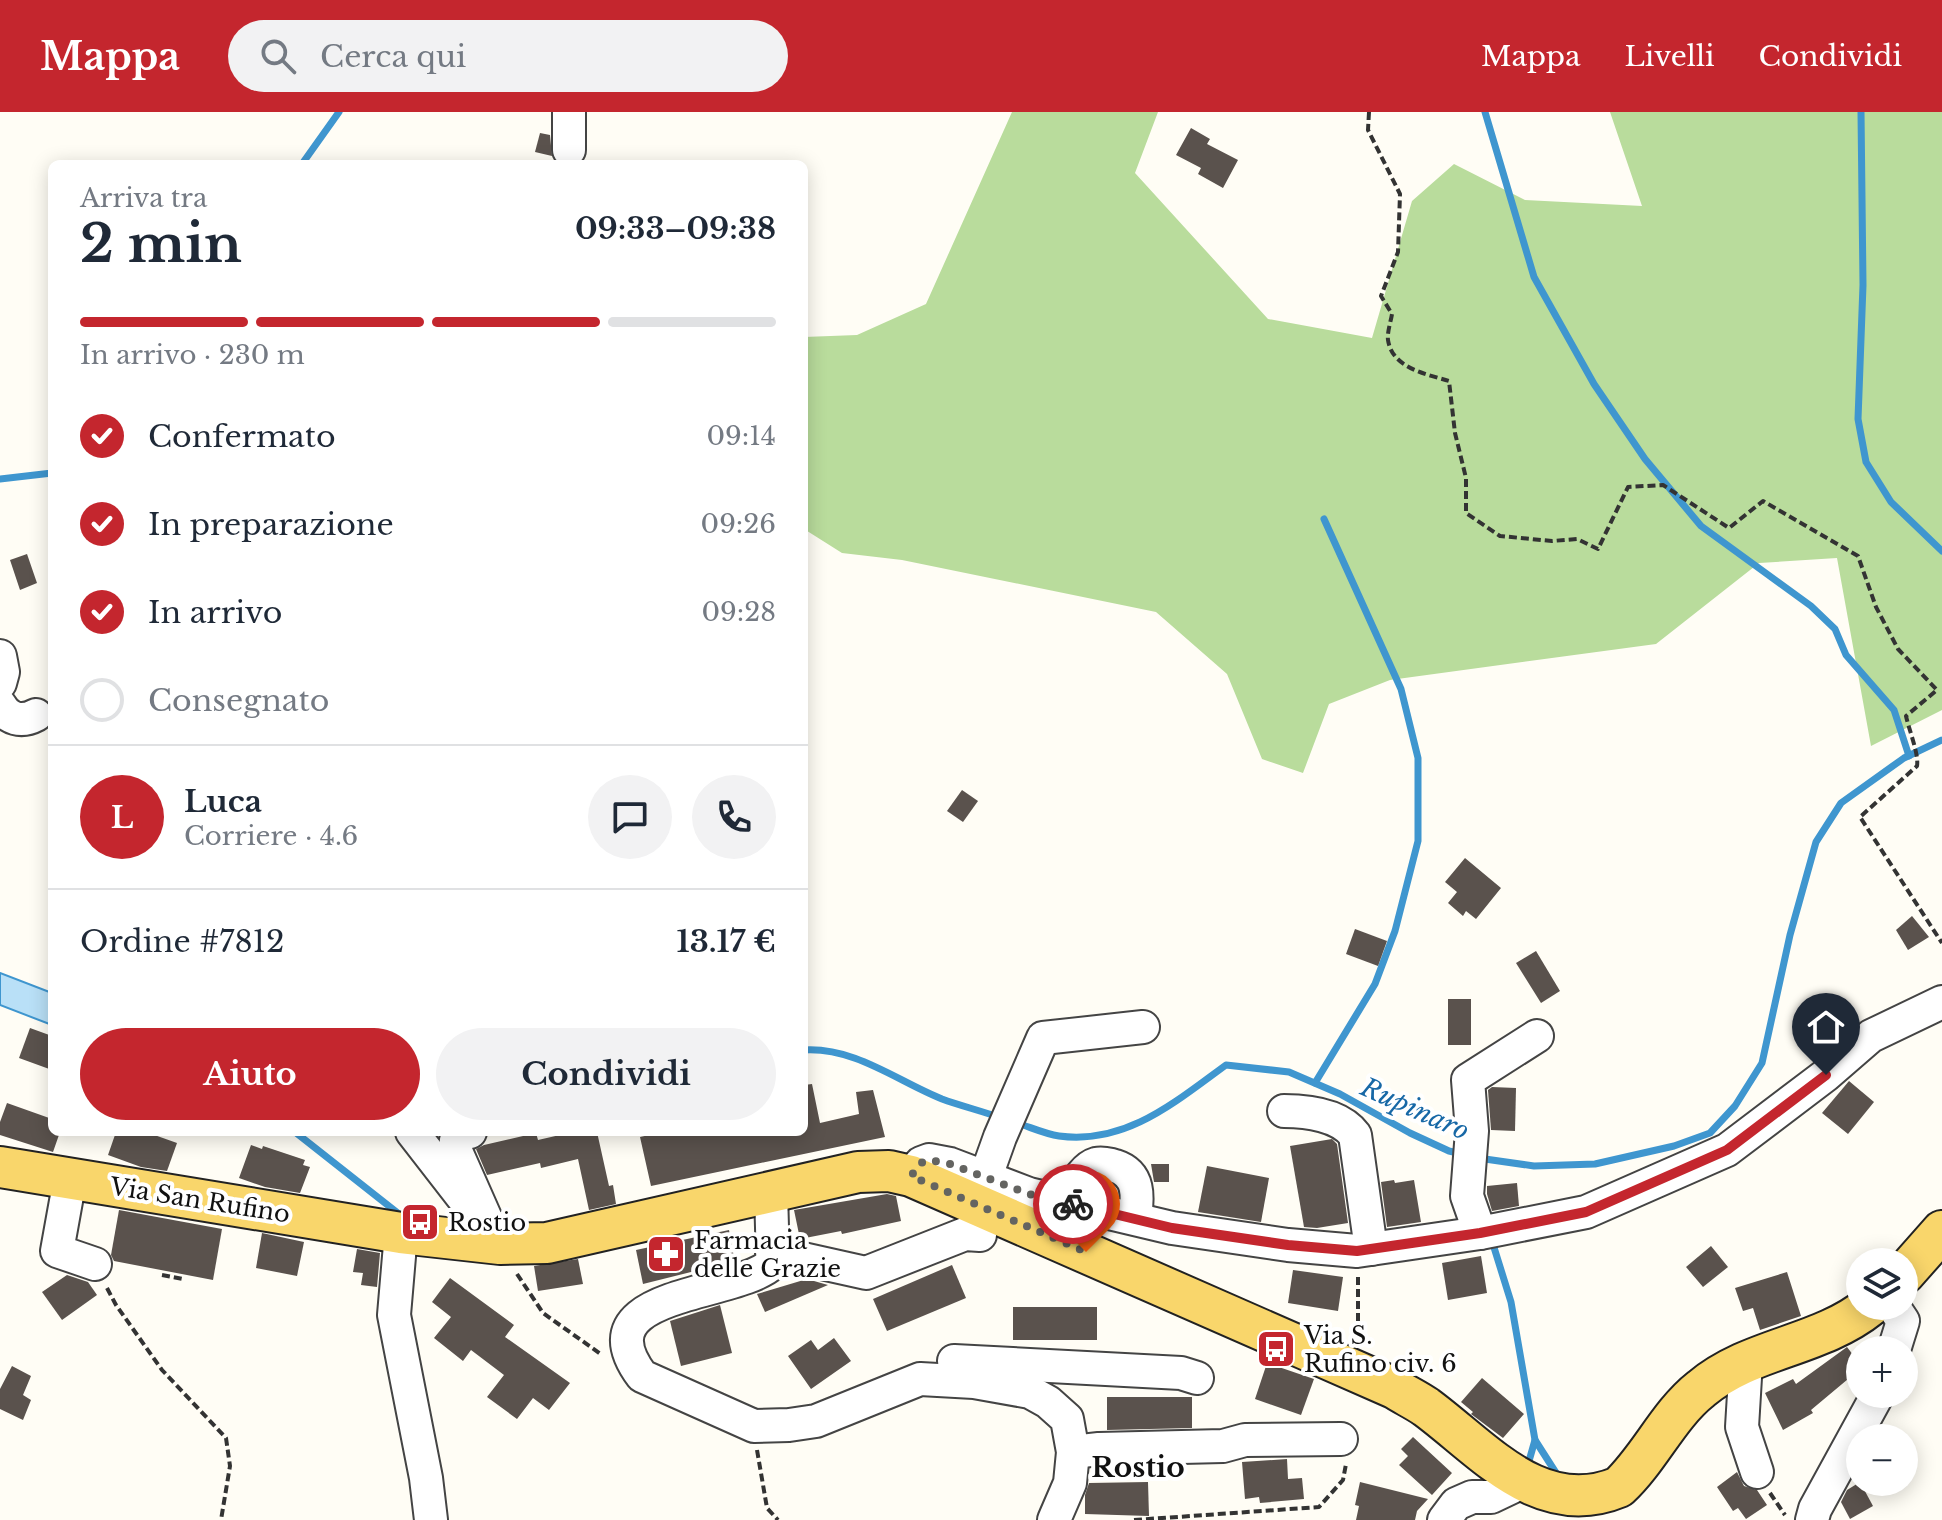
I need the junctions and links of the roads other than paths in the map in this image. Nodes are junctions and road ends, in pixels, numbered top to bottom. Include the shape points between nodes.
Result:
1 (569, 112) edge
2 (569, 150) dead end
3 (0, 656) edge
4 (0, 683) edge
5 (0, 705) edge
6 (36, 715) dead end
7 (1942, 1002) edge
8 (1143, 1027) dead end
9 (1537, 1036) dead end
10 (1284, 1111) dead end
11 (415, 1136) edge
12 (459, 1136) edge
13 (0, 1167) edge
14 (911, 1176) junction
15 (70, 1179) junction
16 (985, 1179) junction
17 (771, 1192) junction
18 (1064, 1202) junction
19 (1135, 1218) junction
20 (1942, 1231) edge
21 (401, 1233) junction
22 (1480, 1233) junction
23 (492, 1234) junction
24 (980, 1235) dead end
25 (1371, 1249) junction
26 (772, 1252) junction
27 (1918, 1258) edge
28 (95, 1264) road end
29 (1852, 1320) edge
30 (1746, 1361) junction
31 (1197, 1378) dead end
32 (930, 1380) junction
33 (1870, 1408) edge
34 (1341, 1439) dead end
35 (1073, 1452) junction
36 (1757, 1472) dead end
37 (1512, 1487) junction
38 (431, 1520) edge
39 (1054, 1520) edge
40 (1444, 1520) edge
41 (1812, 1520) edge

1 - 2 street
3 - 4 street
5 - 6 street via 15,719
7 - 22 street via 1871,1036 1727,1150 1586,1212
8 - 16 street via 1043,1038
9 - 22 street via 1468,1080 1472,1131 1467,1196
10 - 25 street via 1309,1111 1355,1135
11 - 23 street
12 - 23 street via 455,1149
13 - 15 main road, Via San Rufino
14 - 16 street via 929,1160
14 - 17 main road, Via San Rufino via 858,1172
14 - 37 main road, Via San Rufino via 1394,1388 1427,1408
15 - 21 main road, Via San Rufino
15 - 28 street via 57,1251
16 - 18 street
17 - 23 main road, Via San Rufino via 547,1243
17 - 26 street
18 - 19 street
18 - 19 street via 1095,1164 1112,1164 1134,1180
19 - 25 street via 1288,1245
20 - 27 main road
21 - 23 main road, Via San Rufino
21 - 38 street via 394,1315
22 - 25 street
24 - 26 street via 965,1234 866,1273
26 - 32 street via 773,1263 755,1276 656,1304 641,1315 626,1342 642,1376 754,1426 816,1421 920,1379
29 - 30 main road
30 - 36 street via 1742,1427
30 - 37 main road, Via San Rufino via 1698,1391 1619,1486 1583,1510 1533,1504
31 - 32 street via 955,1361
32 - 35 street via 1030,1392 1067,1419
33 - 41 street
34 - 35 street
35 - 39 street via 1070,1483
37 - 40 street via 1456,1504

